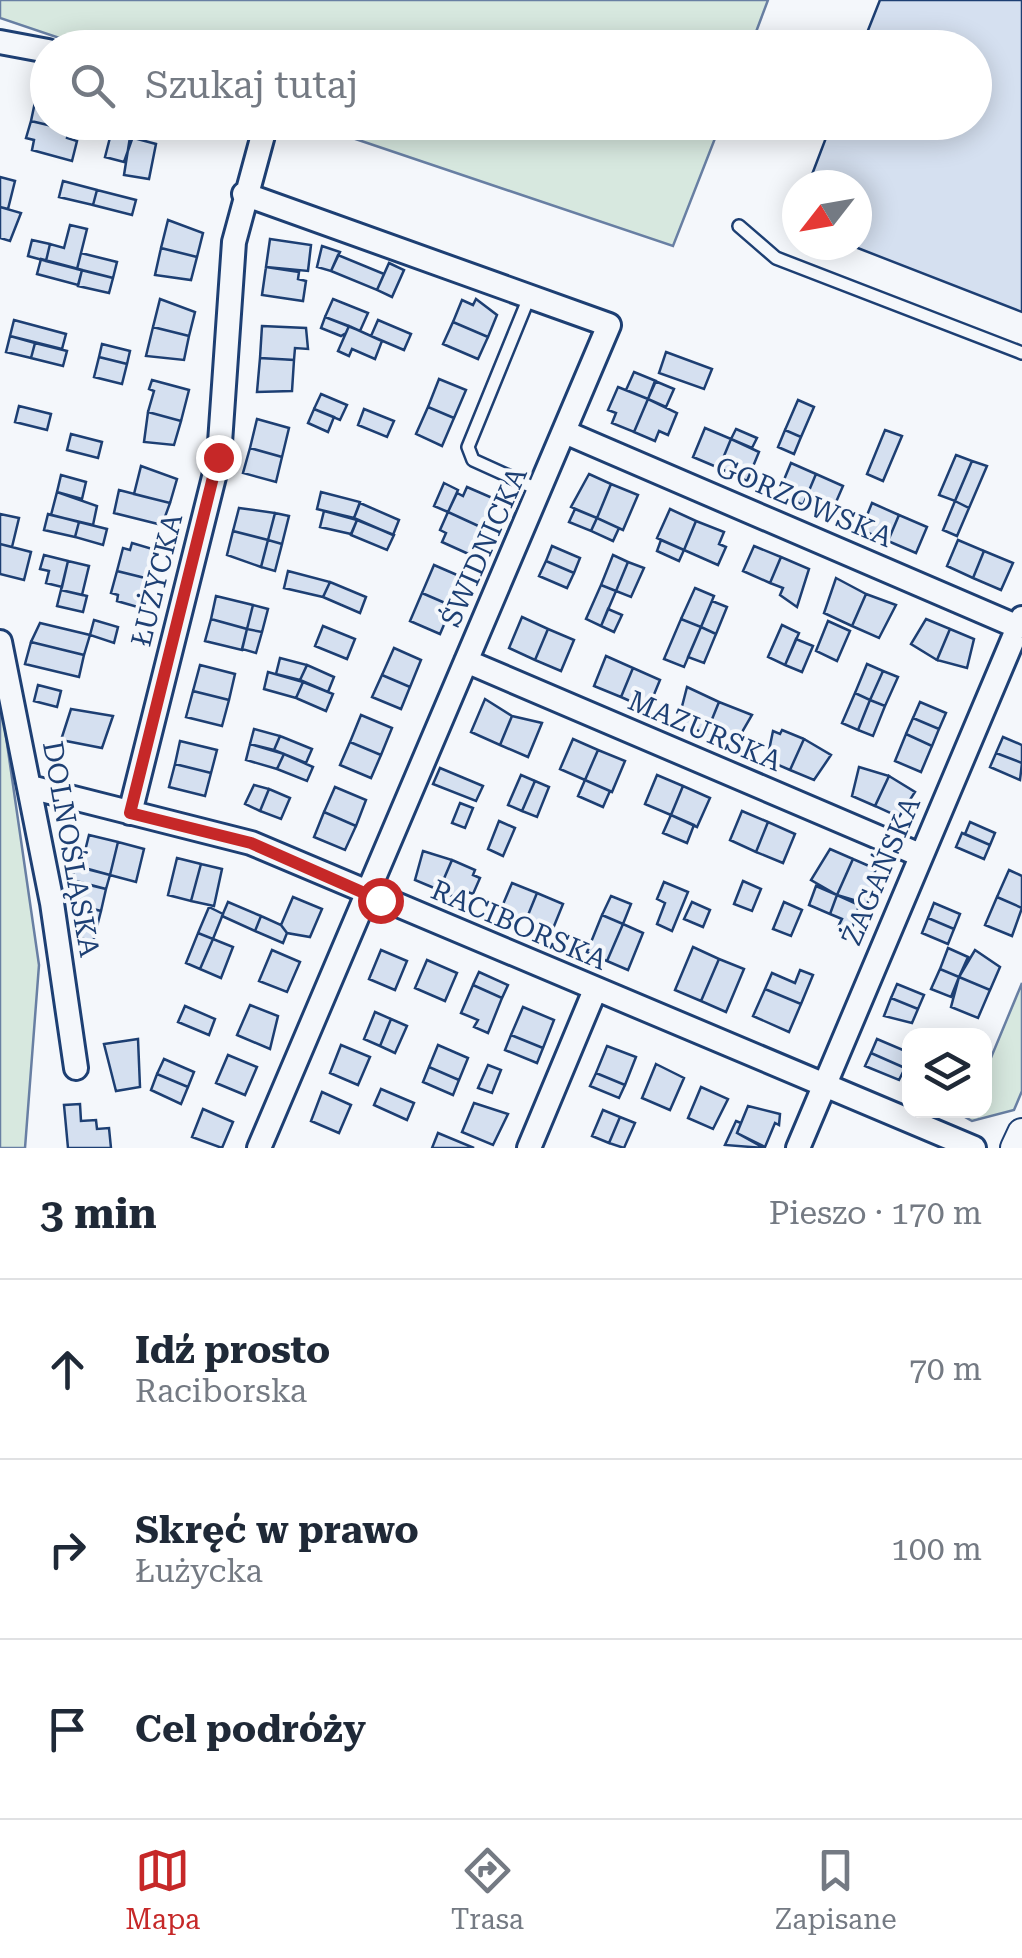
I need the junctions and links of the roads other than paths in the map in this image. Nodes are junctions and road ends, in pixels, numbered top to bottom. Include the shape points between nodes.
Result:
1 (0, 42) edge
2 (30, 46) edge
3 (261, 140) edge
4 (244, 194) junction
5 (739, 226) dead end
6 (530, 295) junction
7 (1022, 353) edge
8 (566, 433) junction
9 (542, 491) junction
10 (1020, 622) edge
11 (0, 642) edge
12 (466, 662) junction
13 (30, 786) junction
14 (130, 813) junction
15 (920, 855) junction
16 (366, 894) junction
17 (595, 990) junction
18 (76, 1068) dead end
19 (824, 1086) junction
20 (1022, 1133) edge
21 (259, 1148) edge
22 (529, 1148) edge
23 (798, 1148) edge
24 (974, 1148) edge
25 (1015, 1148) edge

1 - 2 street
3 - 4 street, ŁUŻYCKA
4 - 6 street, ŚWIDNICKA
4 - 14 street, ŁUŻYCKA via 234,242 218,457
5 - 7 lane via 776,258
6 - 8 street, ŚWIDNICKA via 609,326
6 - 9 lane via 468,448 473,460
8 - 9 street, ŚWIDNICKA
8 - 10 street, GORZOWSKA
9 - 12 street, ŚWIDNICKA
10 - 15 street, ŻAGAŃSKA
11 - 13 street, DOLNOŚLĄSKA
12 - 15 street, MAZURSKA
12 - 16 street, ŚWIDNICKA
13 - 14 street, RACIBORSKA
13 - 18 street, DOLNOŚLĄSKA
14 - 16 street, RACIBORSKA via 251,843
15 - 19 street, ŻAGAŃSKA
16 - 17 street, RACIBORSKA
16 - 21 street, ŚWIDNICKA
17 - 19 street, RACIBORSKA
17 - 22 street
19 - 23 street, ŻAGAŃSKA
19 - 24 street, RACIBORSKA
20 - 25 street

